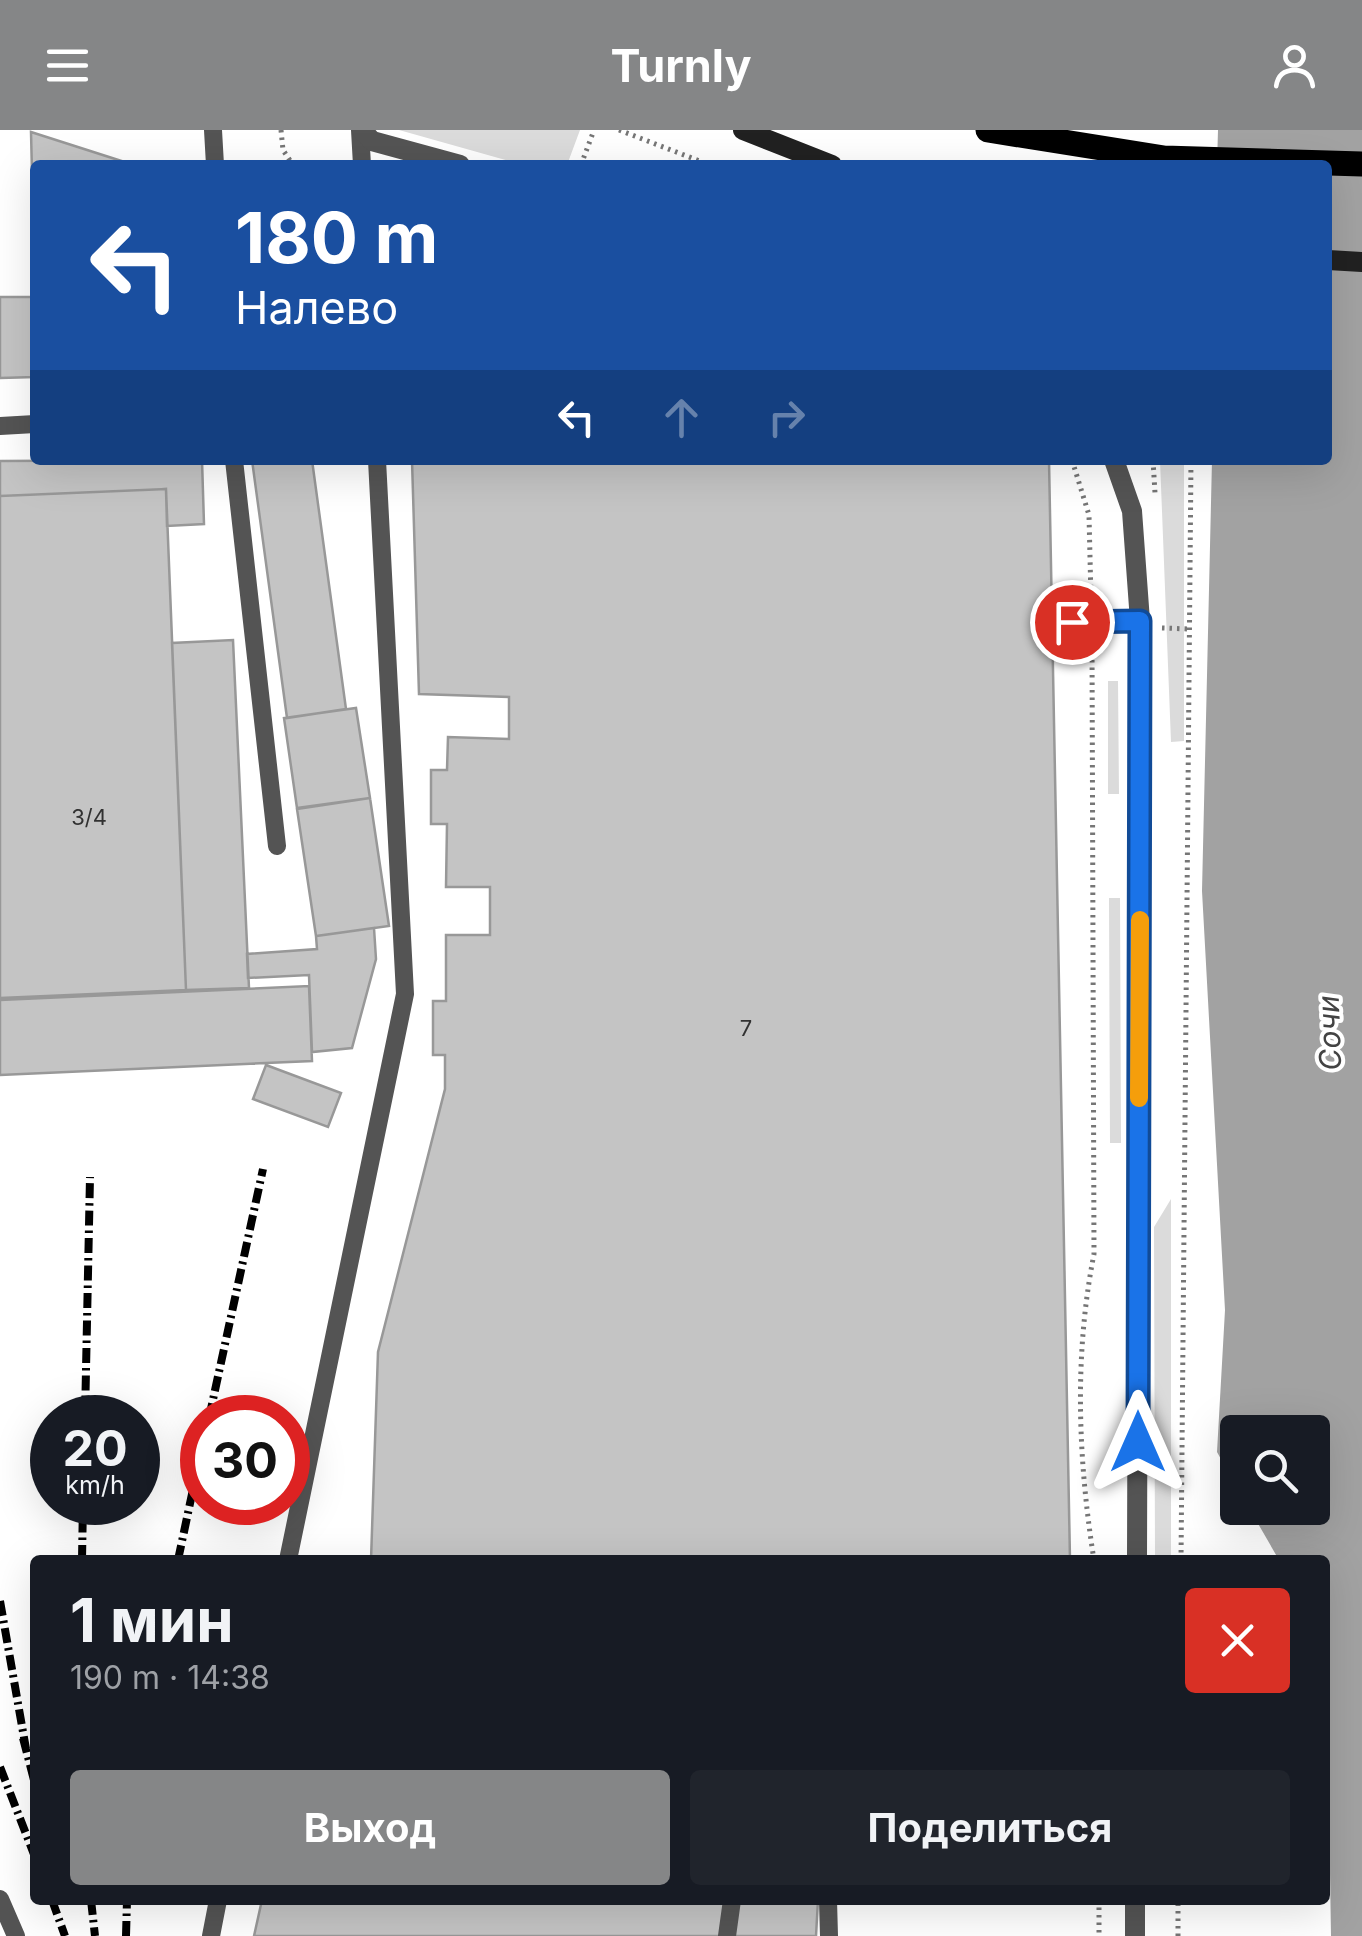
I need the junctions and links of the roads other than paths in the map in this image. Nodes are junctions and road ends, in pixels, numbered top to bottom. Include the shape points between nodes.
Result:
1 (214, 130) edge
2 (361, 130) edge
3 (743, 130) edge
4 (988, 130) edge
5 (216, 160) edge
6 (362, 160) edge
7 (441, 160) edge
8 (819, 160) edge
9 (1230, 160) edge
10 (1332, 163) edge
11 (1362, 164) edge
12 (1332, 260) edge
13 (1362, 262) edge
14 (30, 424) edge
15 (0, 426) edge
16 (235, 465) edge
17 (378, 465) edge
18 (1116, 465) edge
19 (1140, 621) junction
20 (1052, 622) dead end
21 (277, 846) dead end
22 (289, 1555) edge
23 (1137, 1555) edge
24 (0, 1899) edge
25 (217, 1905) edge
26 (731, 1905) edge
27 (828, 1905) edge
28 (829, 1905) edge
29 (1136, 1905) edge
30 (16, 1936) edge
31 (211, 1936) edge
32 (727, 1936) edge
33 (832, 1936) edge
34 (844, 1936) edge
35 (1135, 1936) edge

1 - 5 lane
2 - 6 lane
2 - 7 street via 372,142
3 - 8 main road
4 - 9 main road via 1164,158
10 - 11 main road
12 - 13 main road
14 - 15 lane
16 - 21 lane
17 - 22 lane via 404,994
18 - 19 street via 1132,511
19 - 20 lane
19 - 23 street
24 - 30 lane
25 - 31 lane
26 - 32 lane
27 - 33 lane
28 - 34 lane
29 - 35 street

